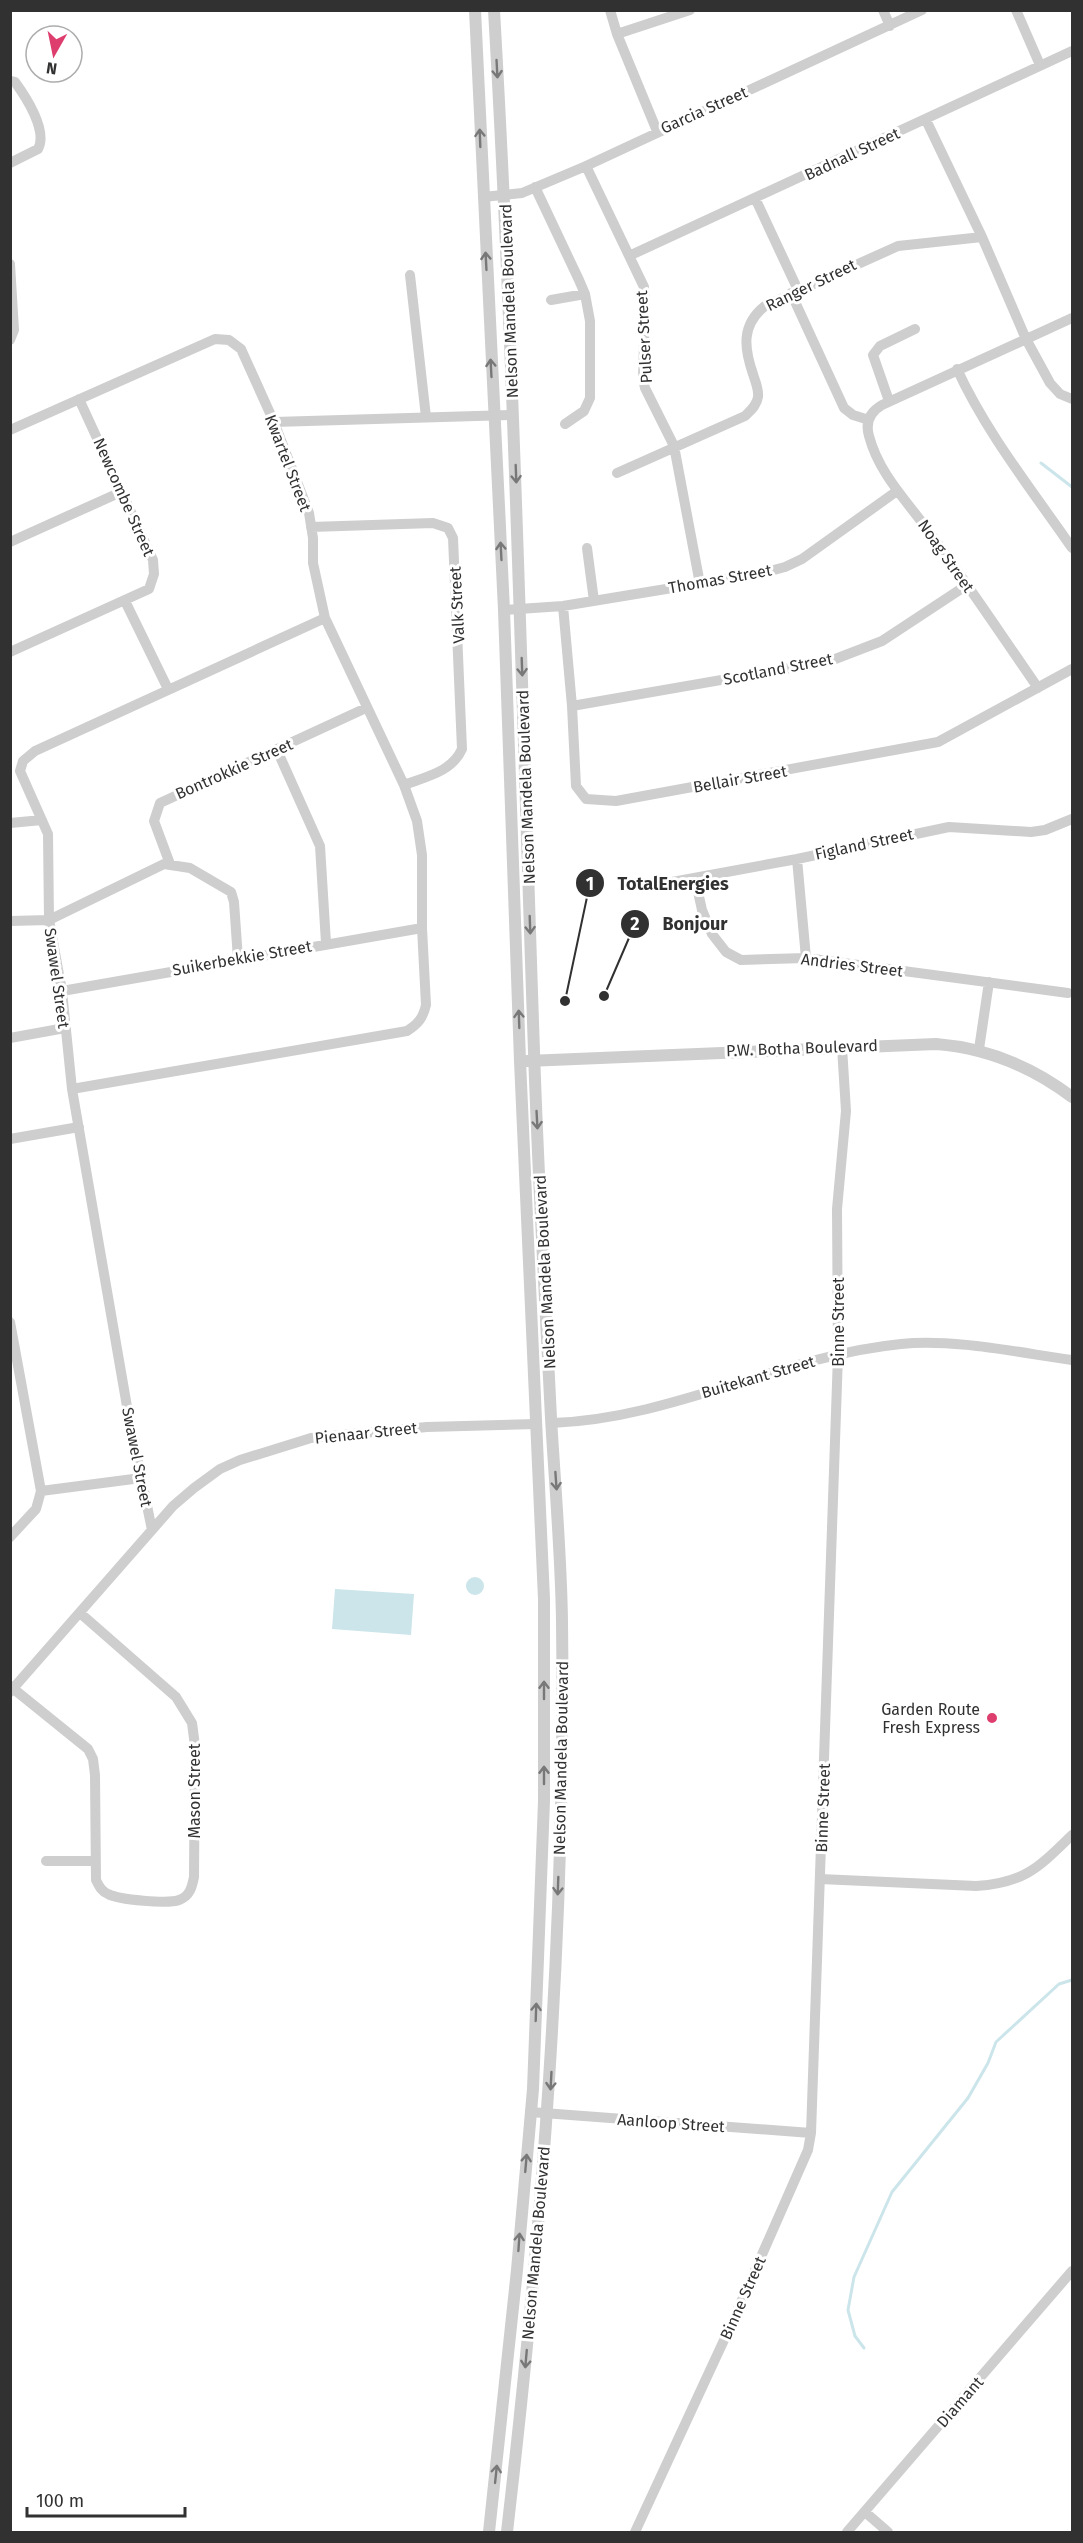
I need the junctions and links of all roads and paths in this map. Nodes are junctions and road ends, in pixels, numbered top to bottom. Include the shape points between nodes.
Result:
1 (475, 10) edge
2 (494, 10) edge
3 (610, 10) edge
4 (690, 10) edge
5 (883, 10) edge
6 (922, 10) edge
7 (1016, 10) edge
8 (890, 26) junction
9 (617, 34) junction
10 (1072, 51) edge
11 (1040, 65) junction
12 (10, 81) edge
13 (926, 120) junction
14 (657, 131) junction
15 (10, 163) edge
16 (586, 166) junction
17 (535, 187) junction
18 (505, 196) junction
19 (483, 197) junction
20 (755, 198) junction
21 (982, 237) junction
22 (631, 255) junction
23 (10, 264) edge
24 (410, 275) dead end
25 (794, 291) junction
26 (585, 294) junction
27 (551, 300) dead end
28 (1072, 318) edge
29 (915, 329) dead end
30 (1026, 339) junction
31 (10, 340) edge
32 (957, 369) junction
33 (79, 399) junction
34 (1072, 399) edge
35 (889, 401) junction
36 (513, 415) junction
37 (494, 416) junction
38 (426, 417) junction
39 (868, 420) junction
40 (274, 422) junction
41 (565, 424) dead end
42 (10, 430) edge
43 (674, 446) junction
44 (616, 473) dead end
45 (897, 491) junction
46 (121, 492) junction
47 (311, 527) junction
48 (10, 542) edge
49 (587, 548) dead end
50 (1072, 548) edge
51 (699, 584) junction
52 (967, 585) junction
53 (125, 601) junction
54 (594, 601) junction
55 (564, 606) junction
56 (520, 609) junction
57 (504, 610) junction
58 (325, 618) junction
59 (10, 652) edge
60 (1072, 669) edge
61 (1038, 688) junction
62 (168, 689) junction
63 (572, 706) junction
64 (366, 708) junction
65 (277, 750) junction
66 (404, 785) junction
67 (526, 791) junction
68 (511, 792) junction
69 (1072, 819) edge
70 (42, 820) junction
71 (10, 823) edge
72 (797, 859) junction
73 (170, 864) junction
74 (695, 878) junction
75 (656, 885) dead end
76 (515, 904) junction
77 (529, 904) junction
78 (49, 920) junction
79 (10, 921) edge
80 (422, 927) junction
81 (326, 943) junction
82 (806, 957) junction
83 (238, 959) junction
84 (989, 982) junction
85 (62, 991) junction
86 (1068, 993) dead end
87 (65, 1028) junction
88 (10, 1038) edge
89 (842, 1047) junction
90 (979, 1049) junction
91 (534, 1060) junction
92 (520, 1061) junction
93 (72, 1089) junction
94 (1072, 1097) edge
95 (79, 1127) junction
96 (10, 1139) edge
97 (528, 1239) junction
98 (543, 1239) junction
99 (10, 1322) edge
100 (838, 1355) junction
101 (1072, 1360) edge
102 (552, 1423) junction
103 (536, 1424) junction
104 (141, 1478) junction
105 (41, 1491) junction
106 (152, 1530) junction
107 (10, 1537) edge
108 (80, 1613) junction
109 (12, 1689) edge
110 (1072, 1835) edge
111 (46, 1861) dead end
112 (95, 1861) junction
113 (820, 1879) junction
114 (530, 2112) junction
115 (548, 2114) junction
116 (811, 2133) junction
117 (1072, 2271) edge
118 (865, 2512) junction
119 (489, 2532) edge
120 (507, 2532) edge
121 (635, 2532) edge
122 (847, 2532) edge
123 (888, 2532) edge

19 -> 1 street, Nelson Mandela Boulevard
2 -> 18 street, Nelson Mandela Boulevard
3 - 9 street
4 - 9 street
5 - 8 street
6 - 8 street, Garcia Street
7 - 11 street
8 - 14 street, Garcia Street
9 - 14 street
10 - 11 street, Badnall Street
11 - 13 street, Badnall Street
12 - 15 street via 15,82 30,104 41,136 38,149
13 - 20 street, Badnall Street
13 - 21 street
14 - 16 street, Garcia Street
16 - 17 street, Garcia Street
16 - 22 street, Pulser Street
17 - 18 street, Garcia Street
17 - 26 street
18 - 19 street, Garcia Street
18 - 36 street, Nelson Mandela Boulevard
37 -> 19 street, Nelson Mandela Boulevard
20 - 22 street, Badnall Street
20 - 25 street
21 - 25 street, Ranger Street via 898,246
21 - 30 street
22 - 43 street, Pulser Street via 644,287 645,388
23 - 31 street via 14,330
24 - 38 street
25 - 39 street via 844,408
25 - 43 street, Ranger Street via 758,312 747,332 745,347 758,389 754,408 745,416
26 - 27 street
26 - 41 street via 590,321 590,398 584,411
28 - 30 street
29 - 35 street via 880,346 873,356
30 - 32 street
30 - 34 street via 1050,383 1060,394
32 - 35 street
32 - 50 street via 987,426
33 - 40 street, Kwartel Street via 215,339 229,340 241,349
33 - 42 street
33 - 46 street, Newcombe Street
35 - 39 street via 876,408
36 - 37 street
36 -> 56 street, Nelson Mandela Boulevard
37 - 38 street
57 -> 37 street, Nelson Mandela Boulevard
38 - 40 street
39 - 45 street, Noag Street via 875,453
40 - 47 street, Kwartel Street
43 - 44 street
43 - 51 street, Pulser Street
45 - 51 street, Thomas Street via 785,567
45 - 52 street, Noag Street
46 - 48 street
46 - 53 street, Newcombe Street via 154,568 148,589
47 - 58 street, Kwartel Street via 313,563
47 - 66 street, Valk Street via 433,523 448,528 453,538 462,749 446,768
49 - 54 street
51 - 54 street, Thomas Street
52 - 61 street, Noag Street
52 - 63 street, Scotland Street via 882,641 830,661
53 - 59 street, Newcombe Street
53 - 62 street
54 - 55 street, Thomas Street
55 - 56 street, Thomas Street
55 - 63 street, Bellair Street
56 - 57 street, Thomas Street
56 -> 67 street, Nelson Mandela Boulevard
57 - 68 street, Nelson Mandela Boulevard
58 - 62 street, Swawel Street
58 - 64 street, Kwartel Street
60 - 61 street, Bellair Street
61 - 63 street, Bellair Street via 938,742 604,802 586,799 576,786
62 - 70 street, Swawel Street via 27,756 20,775
64 - 65 street, Bontrokkie Street
64 - 66 street, Kwartel Street
65 - 73 street, Bontrokkie Street via 160,803 154,821
65 - 81 street via 320,846
66 - 80 street, Kwartel Street via 420,836
67 - 68 street
67 - 77 street, Nelson Mandela Boulevard
68 - 76 street, Nelson Mandela Boulevard
69 - 72 street, Figland Street via 1031,832 949,827
70 - 71 street
70 - 78 street, Swawel Street via 49,842
72 - 74 street, Figland Street
72 - 82 street
73 - 78 street
73 - 83 street via 190,868 234,896
74 - 75 street, Figland Street
74 - 82 street, Andries Street via 705,921 718,944 731,956 749,960
76 - 77 street
92 -> 76 street, Nelson Mandela Boulevard
77 -> 91 street, Nelson Mandela Boulevard
78 - 79 street
78 - 85 street, Swawel Street
80 - 81 street, Suikerbekkie Street
80 - 93 street, Kwartel Street via 426,1005 423,1017 407,1031
81 - 83 street, Suikerbekkie Street
82 - 84 street, Andries Street
83 - 85 street, Suikerbekkie Street
84 - 86 street, Andries Street
84 - 90 street
85 - 87 street, Swawel Street
87 - 88 street
87 - 93 street, Swawel Street
89 - 90 street, P.W. Botha Boulevard via 936,1044
89 - 91 street, P.W. Botha Boulevard
89 - 100 street, Binne Street via 846,1111 837,1209
90 - 94 street, P.W. Botha Boulevard via 1033,1071
91 - 92 street, P.W. Botha Boulevard
91 -> 98 street, Nelson Mandela Boulevard
92 - 97 street, Nelson Mandela Boulevard
93 - 95 street, Swawel Street
95 - 96 street
95 - 104 street, Swawel Street
97 - 98 street
97 - 103 street, Nelson Mandela Boulevard
98 - 102 street, Nelson Mandela Boulevard
99 - 105 street
100 - 101 street, Buitekant Street via 903,1343 930,1343
100 - 102 street, Buitekant Street via 633,1413 586,1422
100 - 113 street, Binne Street
102 - 103 street
102 -> 115 street, Nelson Mandela Boulevard via 560,1537 563,1708
103 - 106 street, Pienaar Street via 427,1427 311,1438 220,1469 180,1500
114 -> 103 street, Nelson Mandela Boulevard via 544,1801 544,1599
104 - 105 street
104 - 106 street, Swawel Street
105 - 107 street via 36,1509
106 - 108 street, Pienaar Street
108 - 109 street, Pienaar Street
108 - 112 street, Mason Street via 176,1697 192,1723 195,1746 194,1877 189,1893 170,1902 114,1897 105,1893 96,1880
109 - 112 street via 91,1754 95,1775
110 - 113 street via 1032,1872 1000,1884
111 - 112 street
113 - 116 street, Binne Street
114 - 115 street, Aanloop Street
119 -> 114 street, Nelson Mandela Boulevard
115 - 116 street, Aanloop Street
115 -> 120 street, Nelson Mandela Boulevard
116 - 121 street, Binne Street via 808,2150 736,2314
117 - 118 street, Diamant
118 - 122 street, Diamant
118 - 123 street

